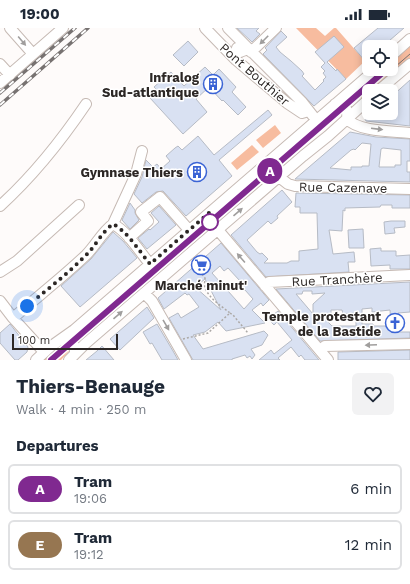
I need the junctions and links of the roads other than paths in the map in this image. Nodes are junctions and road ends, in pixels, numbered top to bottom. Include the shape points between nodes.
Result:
1 (10, 28) edge
2 (63, 28) edge
3 (204, 28) edge
4 (228, 28) edge
5 (276, 28) edge
6 (410, 39) edge
7 (237, 48) dead end
8 (398, 50) edge
9 (250, 51) junction
10 (33, 54) junction
11 (0, 64) edge
12 (410, 64) edge
13 (10, 74) junction
14 (368, 76) edge
15 (0, 83) edge
16 (386, 84) edge
17 (86, 104) dead end
18 (335, 104) junction
19 (362, 105) edge
20 (309, 111) junction
21 (347, 119) junction
22 (317, 120) junction
23 (410, 133) edge
24 (142, 151) dead end
25 (279, 177) junction
26 (410, 189) edge
27 (79, 205) dead end
28 (0, 206) edge
29 (113, 224) junction
30 (189, 230) junction
31 (218, 230) junction
32 (129, 238) junction
33 (150, 264) junction
34 (0, 272) edge
35 (410, 275) edge
36 (265, 286) junction
37 (144, 293) junction
38 (0, 301) edge
39 (12, 318) junction
40 (60, 340) junction
41 (410, 344) edge
42 (320, 350) junction
43 (44, 352) junction
44 (72, 357) edge
45 (36, 360) edge
46 (186, 360) edge
47 (328, 360) edge

1 -> 10 street
2 - 10 street
3 - 20 street, Pont Bouthier via 236,60 296,111
4 - 9 street
5 -> 9 street
6 - 8 street
7 - 9 street via 240,52
9 - 20 street
10 - 13 street
11 - 13 street
12 - 16 street
13 - 15 street
14 - 18 street
17 - 28 street via 56,146
18 - 21 street via 341,104 347,109
18 - 22 street
19 - 21 street
20 - 22 street
21 -> 23 street via 366,128
21 - 25 street
22 - 30 street
24 - 29 street via 136,174
25 - 26 street, Rue Cazenave via 295,186
31 -> 25 street
27 - 34 street via 17,261
29 - 32 street
29 - 39 street via 90,251
30 - 32 street via 160,197 141,212 148,221
30 - 33 street
36 -> 31 street
31 - 37 street
32 - 33 street
33 - 40 street
35 - 36 street, Rue Tranchère via 269,282
36 - 42 street
44 -> 37 street
37 -> 46 street via 152,301
38 - 39 street
39 - 43 street
40 - 43 street
40 - 44 street via 72,342 75,348
41 -> 42 street via 324,346
42 - 47 street
43 - 45 street

